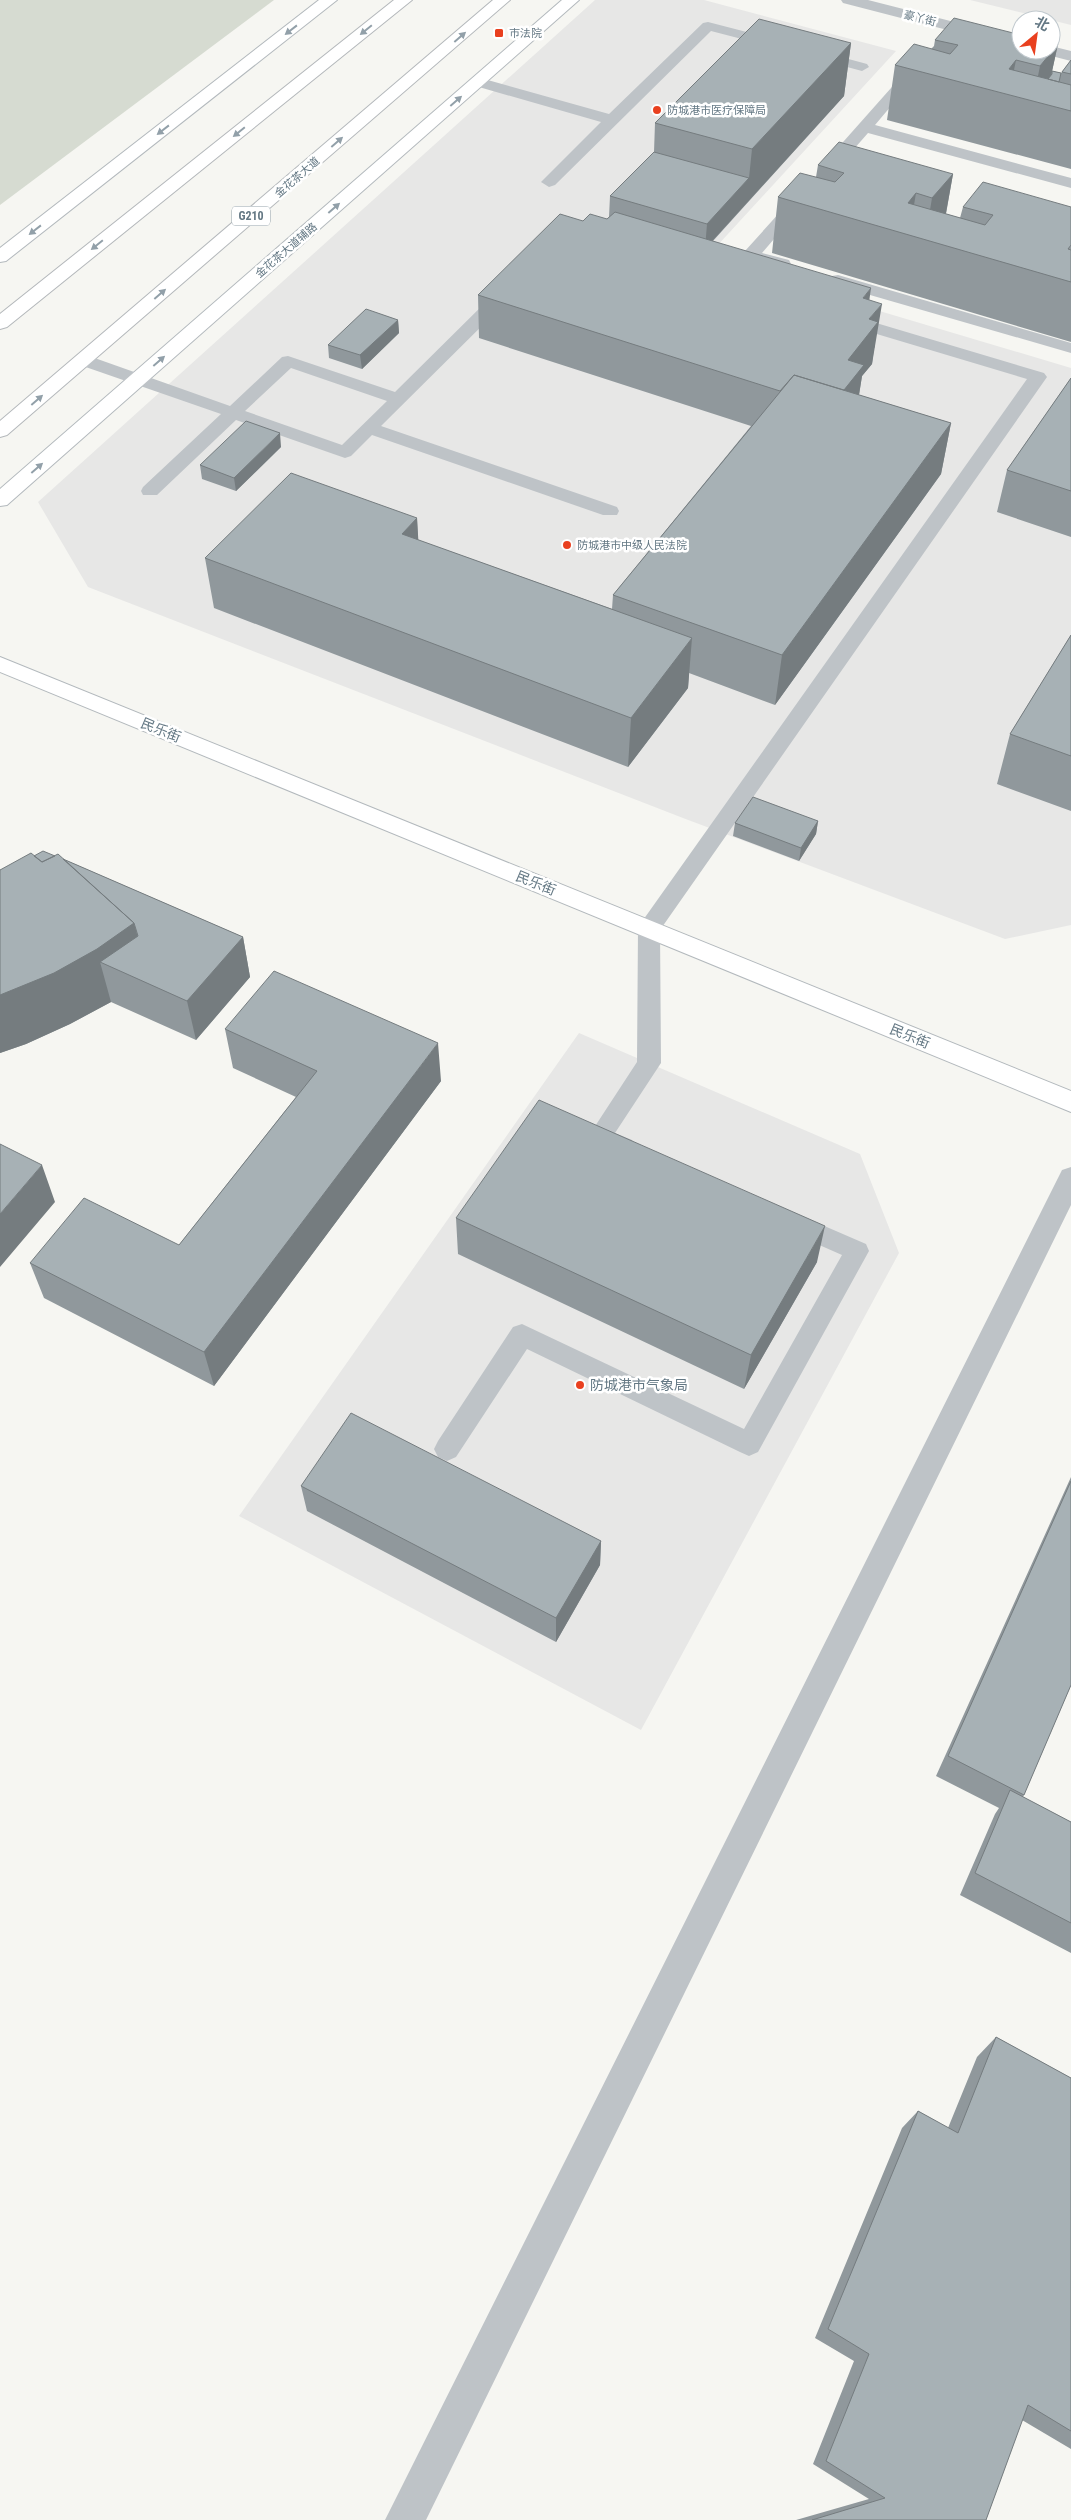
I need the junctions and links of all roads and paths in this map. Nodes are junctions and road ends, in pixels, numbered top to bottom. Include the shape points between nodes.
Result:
1 (329, 0) edge
2 (404, 0) edge
3 (502, 0) edge
4 (571, 0) edge
5 (849, 0) edge
6 (1011, 42) edge
7 (920, 64) edge
8 (862, 67) dead end
9 (477, 82) junction
10 (612, 120) junction
11 (864, 127) junction
12 (549, 182) dead end
13 (1071, 183) edge
14 (838, 184) edge
15 (813, 186) junction
16 (0, 257) edge
17 (798, 268) edge
18 (827, 277) edge
19 (516, 282) edge
20 (829, 314) edge
21 (0, 323) edge
22 (1071, 348) edge
23 (83, 360) junction
24 (137, 380) junction
25 (399, 399) junction
26 (233, 413) junction
27 (370, 428) junction
28 (0, 432) edge
29 (150, 491) dead end
30 (0, 500) edge
31 (610, 511) dead end
32 (0, 664) edge
33 (649, 929) junction
34 (1071, 1102) edge
35 (644, 1157) edge
36 (1071, 1178) edge
37 (768, 1212) edge
38 (447, 1449) dead end
39 (405, 2520) edge

1 -> 16 main road
2 -> 21 main road
23 -> 3 main road, 金花茶大道 / G210
4 - 9 main road, 金花茶大道辅路
5 - 6 street, 豪丫街 via 949,33
7 - 11 lane
8 - 10 lane via 708,26
9 - 10 lane
24 -> 9 main road, 金花茶大道辅路
10 - 12 lane
11 - 13 lane
11 - 15 lane
14 - 15 lane
15 - 17 lane via 751,255
18 - 22 lane
19 - 25 lane
20 - 33 lane via 1038,377
23 - 24 lane
28 -> 23 main road, 金花茶大道 / G210
24 - 26 lane
30 -> 24 main road, 金花茶大道辅路
25 - 26 lane via 288,361
25 - 27 lane
26 - 27 lane via 345,452
26 - 29 lane
27 - 31 lane
32 - 33 main road, 民乐街
33 - 34 main road, 民乐街
33 - 35 lane via 649,1063 600,1137
36 - 39 street
37 - 38 lane via 857,1251 749,1444 522,1335

